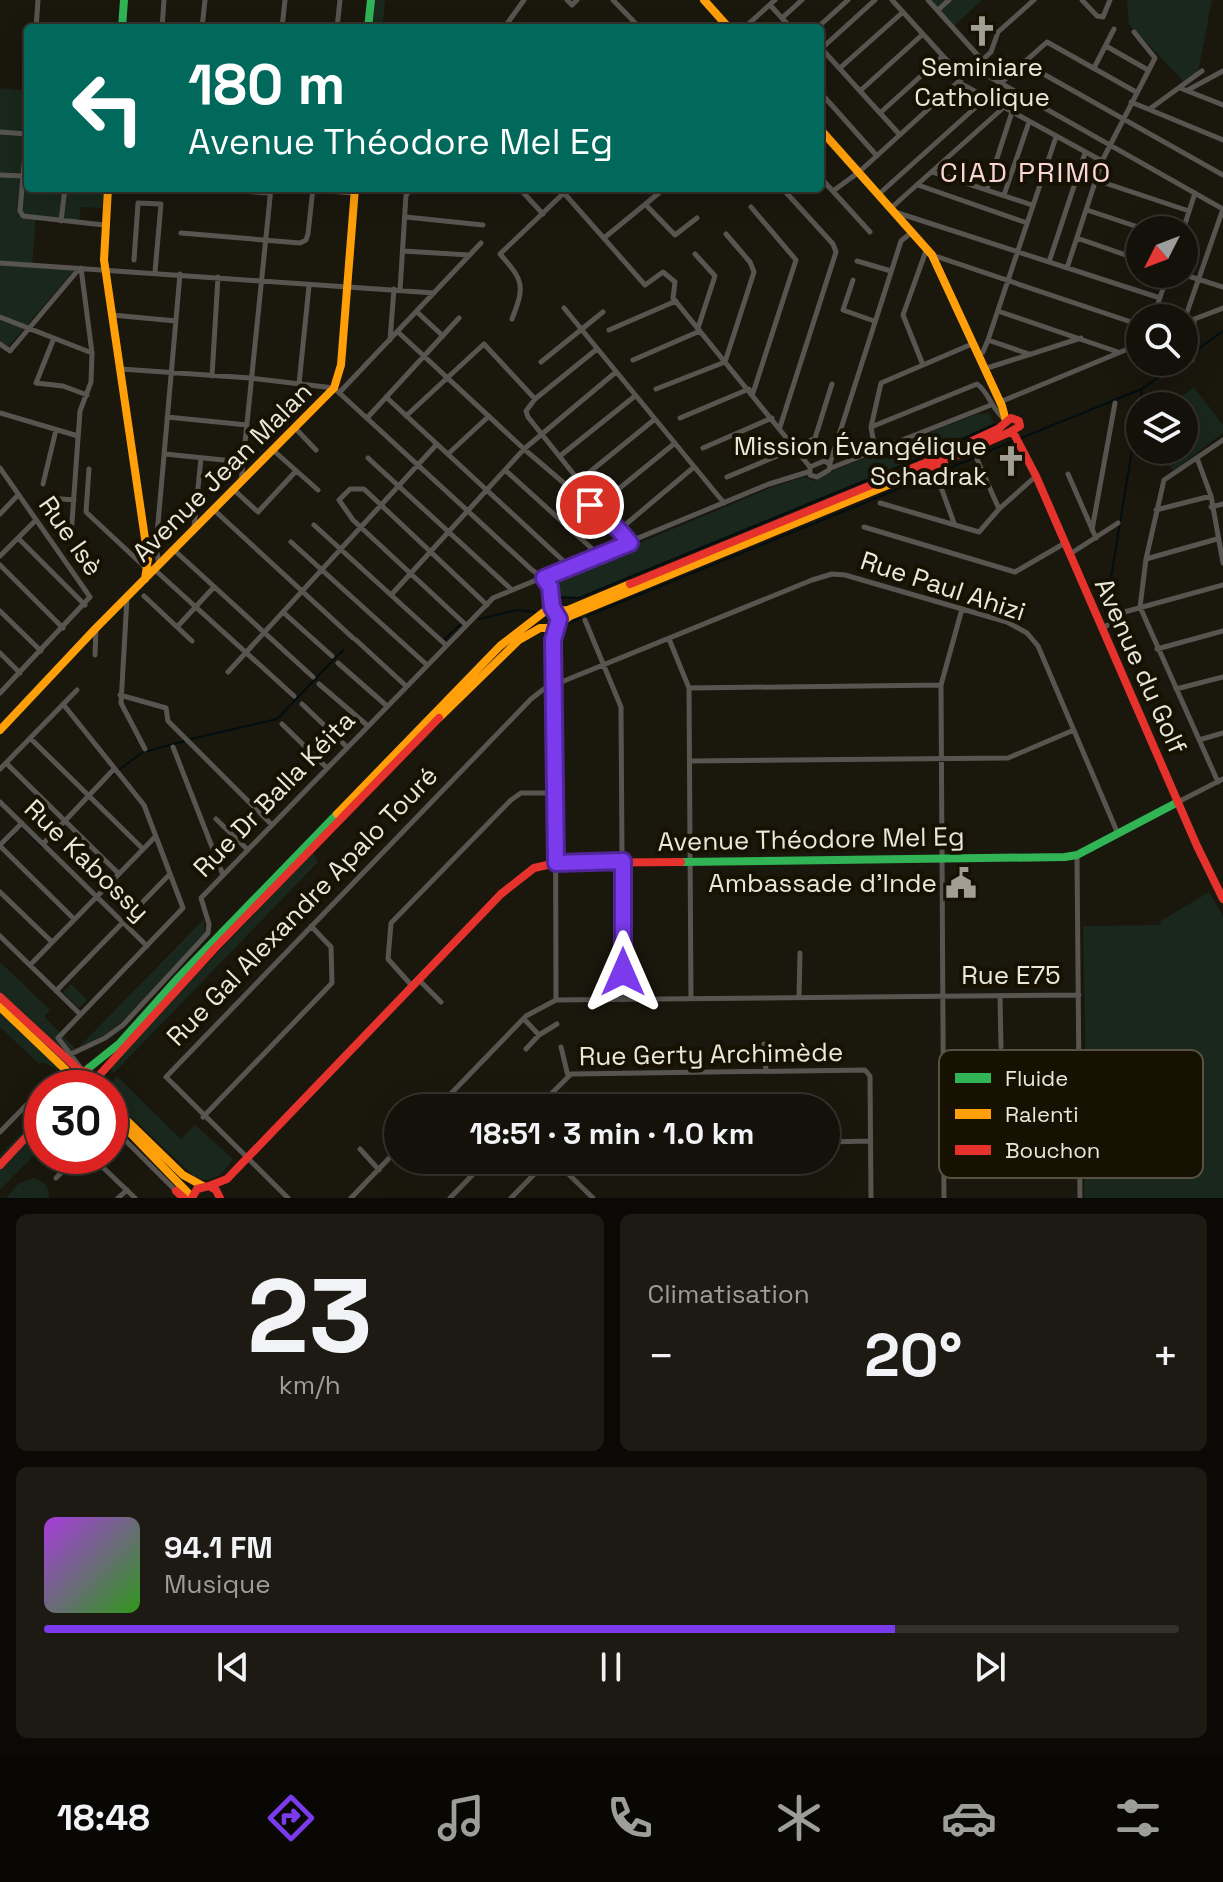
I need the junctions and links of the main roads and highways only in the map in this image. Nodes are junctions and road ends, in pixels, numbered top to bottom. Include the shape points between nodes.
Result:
1 (124, 0) edge
2 (371, 0) edge
3 (704, 0) edge
4 (122, 24) edge
5 (368, 24) edge
6 (725, 24) edge
7 (824, 133) edge
8 (108, 192) edge
9 (354, 192) edge
10 (1011, 426) junction
11 (152, 571) junction
12 (550, 619) junction
13 (0, 730) edge
14 (1178, 802) junction
15 (1223, 899) edge
16 (0, 997) edge
17 (0, 1007) edge
18 (66, 1070) edge
19 (81, 1070) edge
20 (85, 1070) edge
21 (107, 1070) edge
22 (128, 1122) edge
23 (128, 1131) edge
24 (24, 1139) edge
25 (24, 1149) edge
26 (0, 1165) edge
27 (0, 1174) edge
28 (227, 1179) junction
29 (206, 1186) junction
30 (186, 1194) edge
31 (220, 1198) edge

1 - 4 main road
2 - 5 main road
3 - 6 main road
7 - 10 main road via 929,252
8 - 11 main road via 106,269
9 - 11 main road, Avenue Jean Malan via 336,390
10 - 12 main road via 927,469
10 - 14 main road, Avenue du Golf
11 - 13 main road, Avenue Jean Malan
12 - 20 main road via 500,646 130,1031
12 - 21 main road via 505,651 475,681 214,949
14 - 15 main road, Avenue du Golf
14 - 28 main road, Avenue Théodore Mel Eg via 1077,855 1061,858 623,861 534,868 515,881
16 - 19 main road
17 - 18 main road
22 - 29 main road via 183,1175
23 - 30 main road
24 - 26 main road
25 - 27 main road
28 - 29 main road
28 - 31 main road
29 - 30 main road
29 - 31 main road

